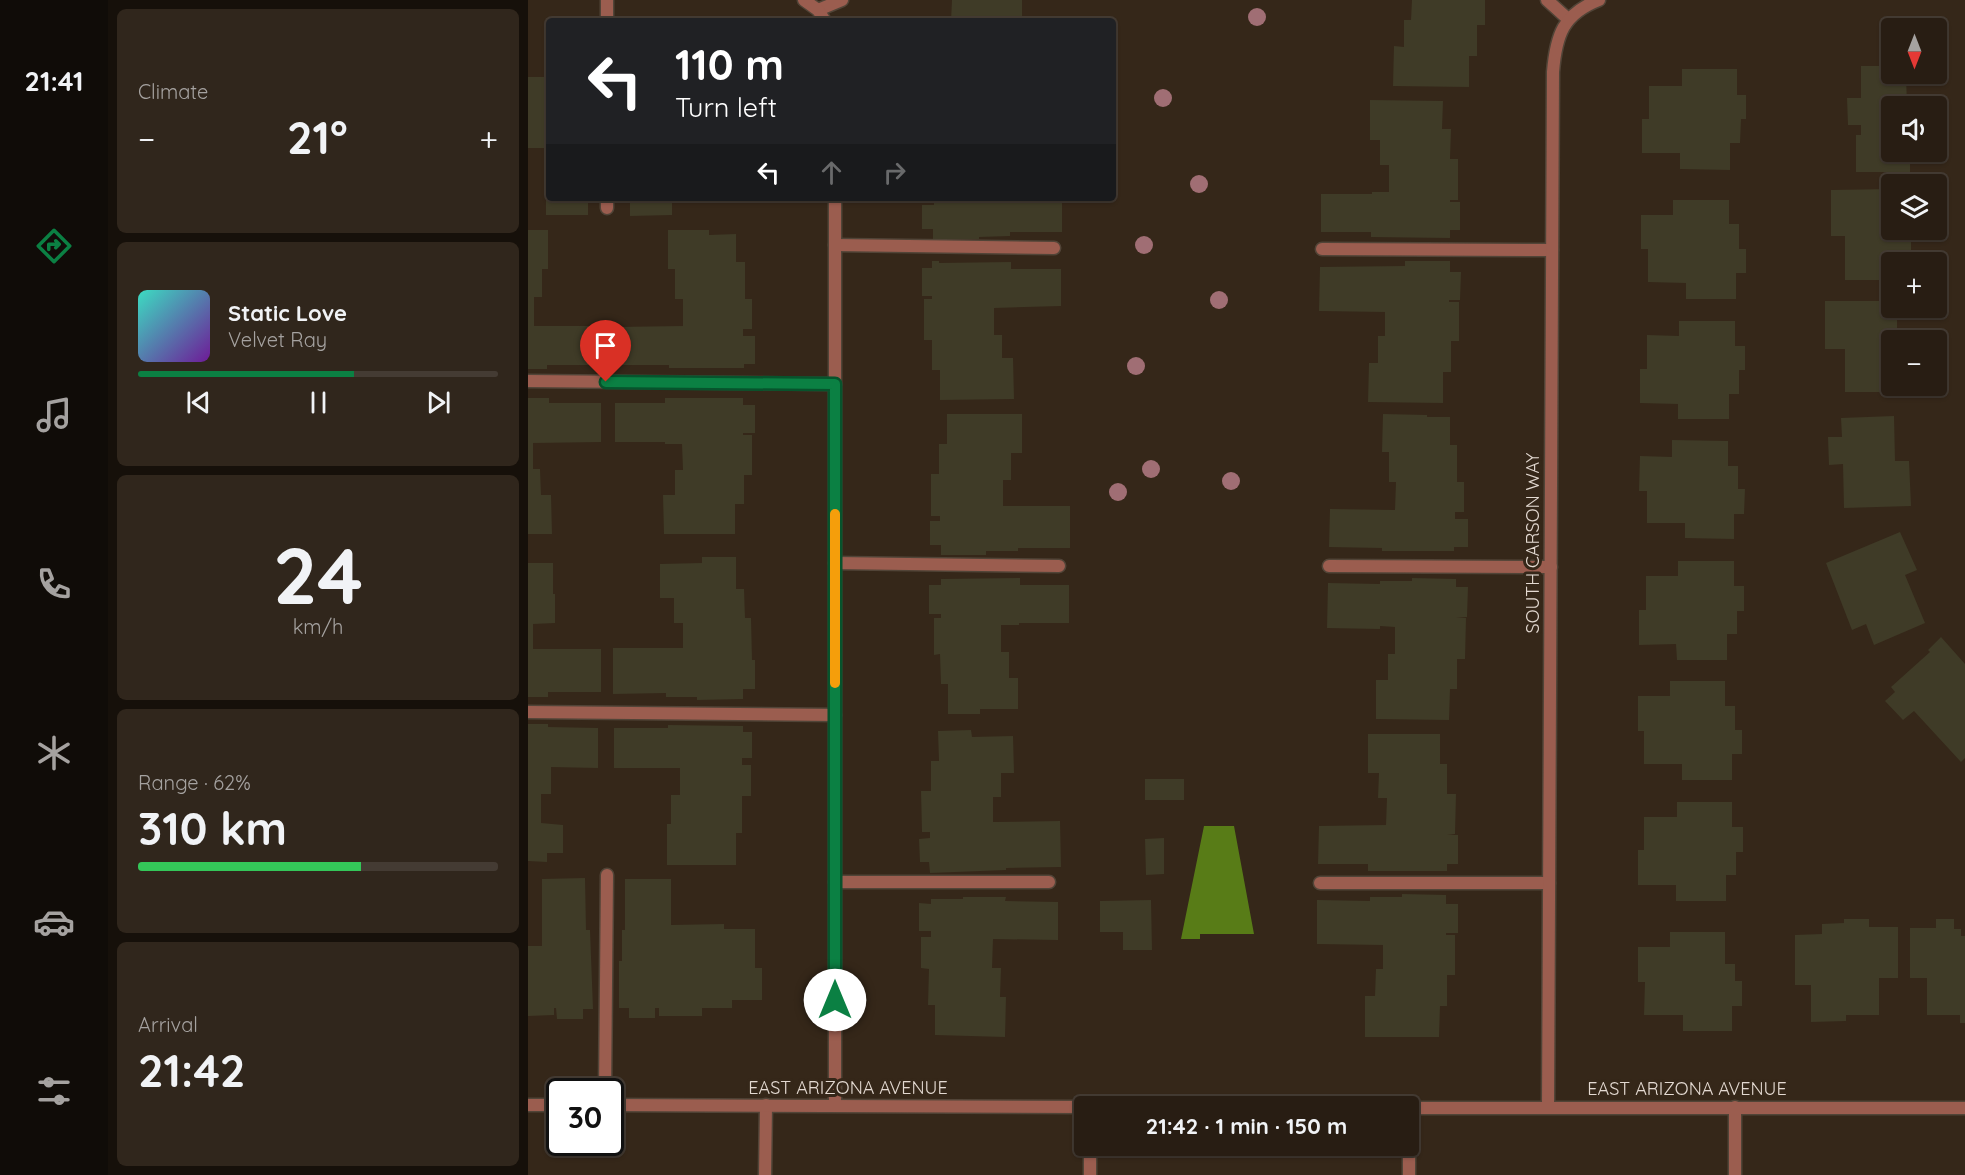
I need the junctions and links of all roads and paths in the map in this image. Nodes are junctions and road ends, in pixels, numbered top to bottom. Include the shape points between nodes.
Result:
1 (607, 0) edge
2 (804, 0) edge
3 (842, 0) edge
4 (1547, 0) edge
5 (1599, 0) edge
6 (818, 10) junction
7 (607, 18) edge
8 (823, 18) edge
9 (1568, 19) junction
10 (835, 201) edge
11 (835, 245) junction
12 (1054, 248) dead end
13 (1322, 249) dead end
14 (1552, 250) junction
15 (528, 381) edge
16 (835, 384) junction
17 (835, 563) junction
18 (1059, 566) dead end
19 (1329, 566) dead end
20 (1551, 567) junction
21 (528, 712) edge
22 (835, 715) junction
23 (607, 875) dead end
24 (835, 882) junction
25 (1049, 882) dead end
26 (1320, 883) dead end
27 (1549, 883) junction
28 (605, 1078) edge
29 (528, 1105) edge
30 (546, 1105) edge
31 (624, 1105) edge
32 (766, 1106) junction
33 (835, 1106) junction
34 (1074, 1107) edge
35 (1548, 1107) junction
36 (1735, 1107) junction
37 (1419, 1108) edge
38 (1965, 1108) edge
39 (1090, 1156) edge
40 (1409, 1156) edge
41 (765, 1175) edge
42 (1090, 1175) edge
43 (1409, 1175) edge
44 (1735, 1175) edge

1 - 7 street
2 - 6 street
3 - 6 street
4 - 9 street
5 - 9 street
6 - 8 street
9 - 14 street, SOUTH CARSON WAY via 1557,40 1553,72
10 - 11 street
11 - 12 street
11 - 16 street
13 - 14 street
14 - 20 street, SOUTH CARSON WAY
15 - 16 street
16 - 17 street
17 - 18 street
17 - 22 street
19 - 20 street
20 - 27 street, SOUTH CARSON WAY
21 - 22 street
22 - 24 street
23 - 28 street
24 - 25 street
24 - 33 street
26 - 27 street
27 - 35 street, SOUTH CARSON WAY
29 - 30 street
31 - 32 street, EAST ARIZONA AVENUE
32 - 33 street, EAST ARIZONA AVENUE
32 - 41 street
33 - 34 street, EAST ARIZONA AVENUE
35 - 36 street, EAST ARIZONA AVENUE
35 - 37 street, EAST ARIZONA AVENUE
36 - 38 street, EAST ARIZONA AVENUE
36 - 44 street
39 - 42 street
40 - 43 street

